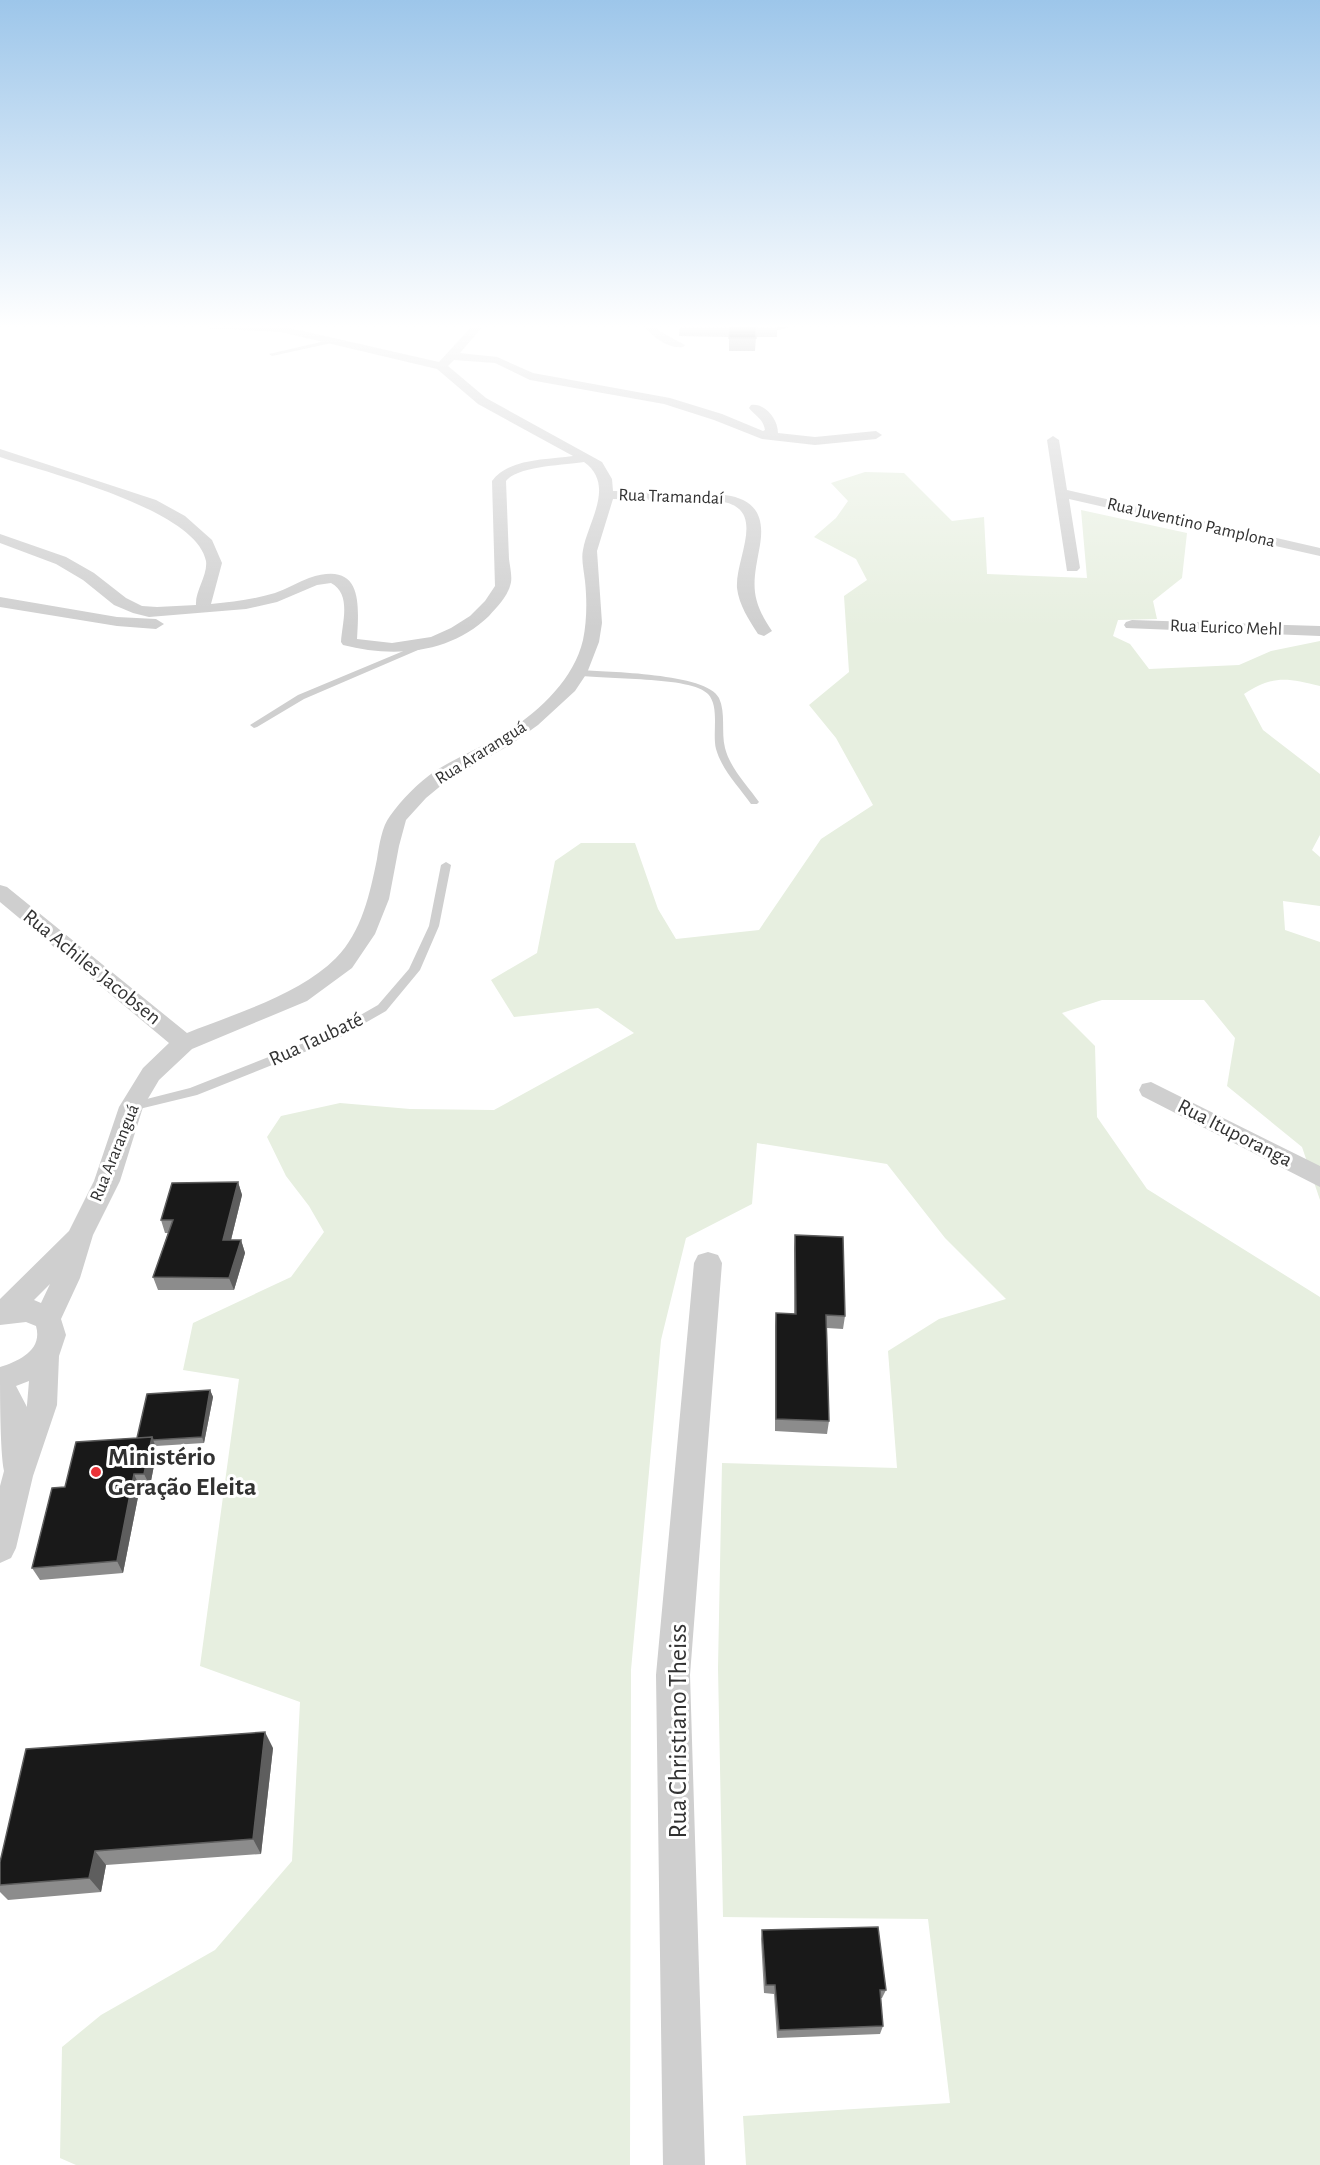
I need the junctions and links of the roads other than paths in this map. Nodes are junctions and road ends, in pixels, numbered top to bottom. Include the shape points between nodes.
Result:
1 (529, 426) edge
2 (740, 426) edge
3 (771, 426) edge
4 (762, 435) junction
5 (876, 435) dead end
6 (1053, 440) dead end
7 (0, 453) edge
8 (588, 458) junction
9 (1061, 493) junction
10 (607, 495) junction
11 (0, 538) edge
12 (1320, 552) edge
13 (1072, 568) dead end
14 (0, 602) edge
15 (205, 609) junction
16 (1132, 625) dead end
17 (764, 631) dead end
18 (1320, 631) edge
19 (441, 639) junction
20 (579, 673) junction
21 (254, 725) dead end
22 (754, 802) dead end
23 (446, 865) dead end
24 (0, 891) edge
25 (184, 1043) junction
26 (1150, 1090) dead end
27 (131, 1107) junction
28 (1320, 1177) edge
29 (80, 1235) junction
30 (708, 1263) dead end
31 (2, 1313) edge
32 (47, 1319) junction
33 (45, 1357) junction
34 (0, 1380) edge
35 (0, 1385) edge
36 (18, 1476) junction
37 (0, 1548) edge
38 (684, 2165) edge

1 - 8 street
2 - 4 street
3 - 4 street via 772,432
4 - 5 street via 815,441
6 - 9 street
7 - 15 street via 151,503 180,519 207,543 214,563 203,602
8 - 10 street via 605,479
8 - 19 street via 505,473 499,481 503,586 496,600 477,618
9 - 12 street, Rua Juventino Pamplona
9 - 13 street
10 - 17 street, Rua Tramandaí via 716,497 745,507 753,517 754,532 745,579 746,596 750,611
10 - 20 street, Rua Araranguá via 590,551 594,623
11 - 15 street via 40,551 81,571 130,607 148,612
14 - 15 street via 134,624 184,621
15 - 19 street via 253,604 331,578 347,590 352,604 349,642 386,648
16 - 18 street, Rua Eurico Mehl
19 - 21 lane via 329,684
20 - 22 lane via 654,679 711,691 724,758
20 - 25 street, Rua Araranguá via 532,721 442,775 397,819 379,899 364,933 344,963 299,996
23 - 27 lane, Rua Taubaté via 434,926 414,970 382,1008 333,1036 233,1077 193,1092
24 - 25 street, Rua Achiles Jacobsen
25 - 27 street, Rua Araranguá via 151,1074
26 - 28 street, Rua Ituporanga
27 - 29 street, Rua Araranguá via 107,1181
29 - 31 street, Rua Araranguá
29 - 32 street, Rua Araranguá
30 - 38 street, Rua Christiano Theiss via 673,1675
31 - 32 street via 29,1310
32 - 33 street via 53,1336
33 - 34 street via 24,1372
33 - 36 street via 42,1405
35 - 36 street via 14,1411
36 - 37 street

